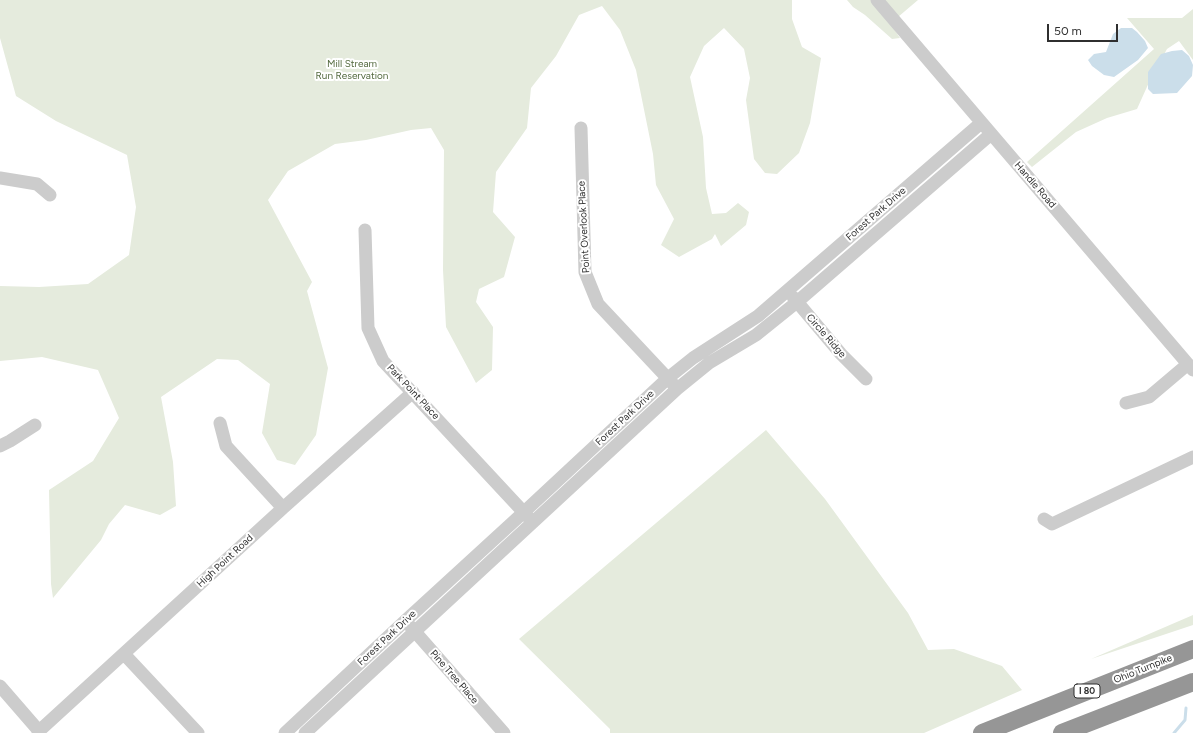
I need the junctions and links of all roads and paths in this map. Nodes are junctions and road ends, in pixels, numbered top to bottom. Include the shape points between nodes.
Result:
1 (877, 0) edge
2 (981, 122) junction
3 (580, 128) dead end
4 (991, 134) junction
5 (0, 178) edge
6 (50, 195) dead end
7 (365, 230) dead end
8 (788, 291) junction
9 (797, 302) junction
10 (1191, 367) edge
11 (668, 378) junction
12 (866, 379) dead end
13 (677, 389) junction
14 (413, 392) junction
15 (1126, 403) dead end
16 (220, 423) dead end
17 (35, 425) dead end
18 (0, 446) edge
19 (1193, 457) edge
20 (283, 508) junction
21 (529, 517) junction
22 (1044, 519) dead end
23 (405, 621) junction
24 (415, 632) junction
25 (1193, 649) edge
26 (124, 654) junction
27 (1193, 682) edge
28 (0, 686) edge
29 (38, 732) edge
30 (198, 733) edge
31 (285, 733) edge
32 (305, 733) edge
33 (504, 733) edge
34 (982, 733) edge
35 (1062, 733) edge

1 - 2 street, Handle Road
2 - 4 street, Handle Road
2 - 8 street, Forest Park Drive
3 - 11 street, Point Overlook Place via 584,272 598,304
4 - 9 street, Forest Park Drive
4 - 10 street, Handle Road
5 - 6 street via 37,184
7 - 14 street, Park Point Place via 368,328 383,361
8 - 9 street, Circle Ridge
8 - 11 street, Forest Park Drive via 758,316 693,358
9 - 12 street, Circle Ridge
9 - 13 street, Forest Park Drive via 756,335 709,363
10 - 15 street via 1149,398
11 - 13 street, Point Overlook Place
11 - 21 street, Forest Park Drive
13 - 21 street, Forest Park Drive
14 - 20 street, High Point Road
14 - 21 street, Park Point Place
16 - 20 street via 226,446
17 - 18 street
19 - 22 street via 1052,524
20 - 26 street, High Point Road
21 - 23 street, Forest Park Drive
21 - 24 street, Forest Park Drive
23 - 24 street, Pine Tree Place
23 - 31 street, Forest Park Drive
24 - 32 street, Forest Park Drive
24 - 33 street, Pine Tree Place
25 - 34 highway, Ohio Turnpike / I 80
26 - 29 street, High Point Road
26 - 30 street
27 - 35 highway
28 - 29 street

